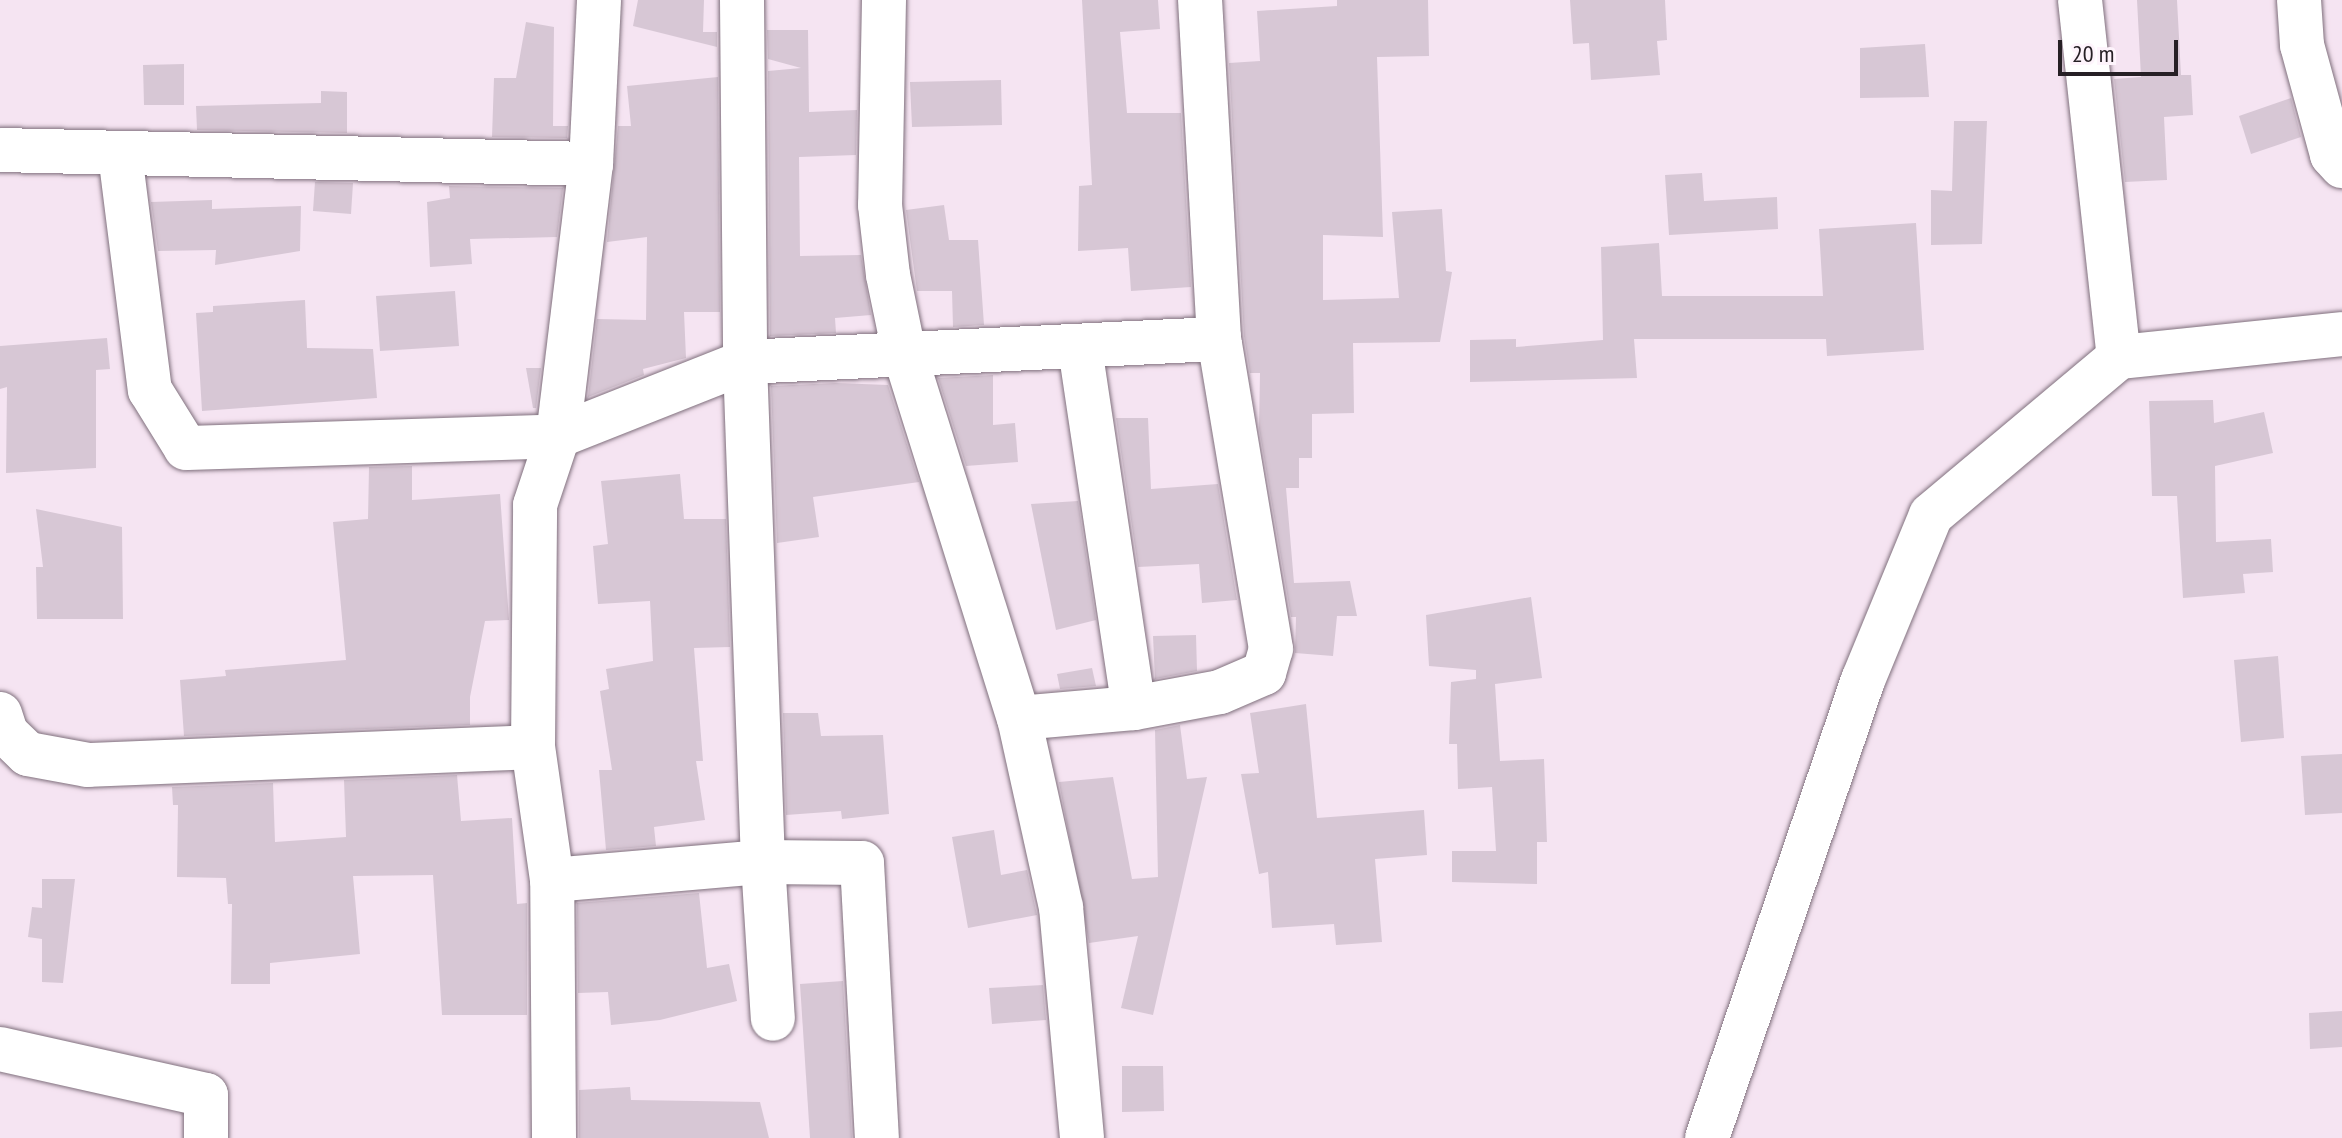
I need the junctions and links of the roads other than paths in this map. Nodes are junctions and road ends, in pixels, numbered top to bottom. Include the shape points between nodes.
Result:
1 (599, 0) edge
2 (742, 0) edge
3 (884, 0) edge
4 (1200, 0) edge
5 (2080, 0) edge
6 (2299, 0) edge
7 (0, 150) edge
8 (120, 154) junction
9 (591, 164) junction
10 (2342, 166) edge
11 (2342, 334) edge
12 (1219, 339) junction
13 (1080, 348) junction
14 (904, 352) junction
15 (2119, 357) junction
16 (745, 362) junction
17 (558, 436) junction
18 (1134, 708) junction
19 (0, 714) edge
20 (1019, 718) junction
21 (533, 747) junction
22 (763, 862) junction
23 (552, 880) junction
24 (773, 1019) dead end
25 (0, 1049) edge
26 (206, 1138) edge
27 (554, 1138) edge
28 (877, 1138) edge
29 (1082, 1138) edge
30 (1707, 1138) edge

1 - 9 street
2 - 16 street
3 - 14 street via 880,205
4 - 12 street
5 - 15 street
6 - 10 street via 2302,45 2332,155
7 - 8 street
8 - 9 street
8 - 17 street via 150,390 186,448
9 - 17 street
11 - 15 street
12 - 13 street
12 - 18 street via 1271,649 1264,673 1235,686
13 - 14 street
13 - 18 street
14 - 16 street
14 - 20 street
15 - 30 street via 1931,515 1863,680
16 - 17 street
16 - 22 street
17 - 21 street via 535,505
18 - 20 street
19 - 21 street via 6,733 28,754 88,765
20 - 29 street via 1061,907
21 - 23 street
22 - 23 street
22 - 24 street
22 - 28 street via 862,863
23 - 27 street
25 - 26 street via 206,1095

